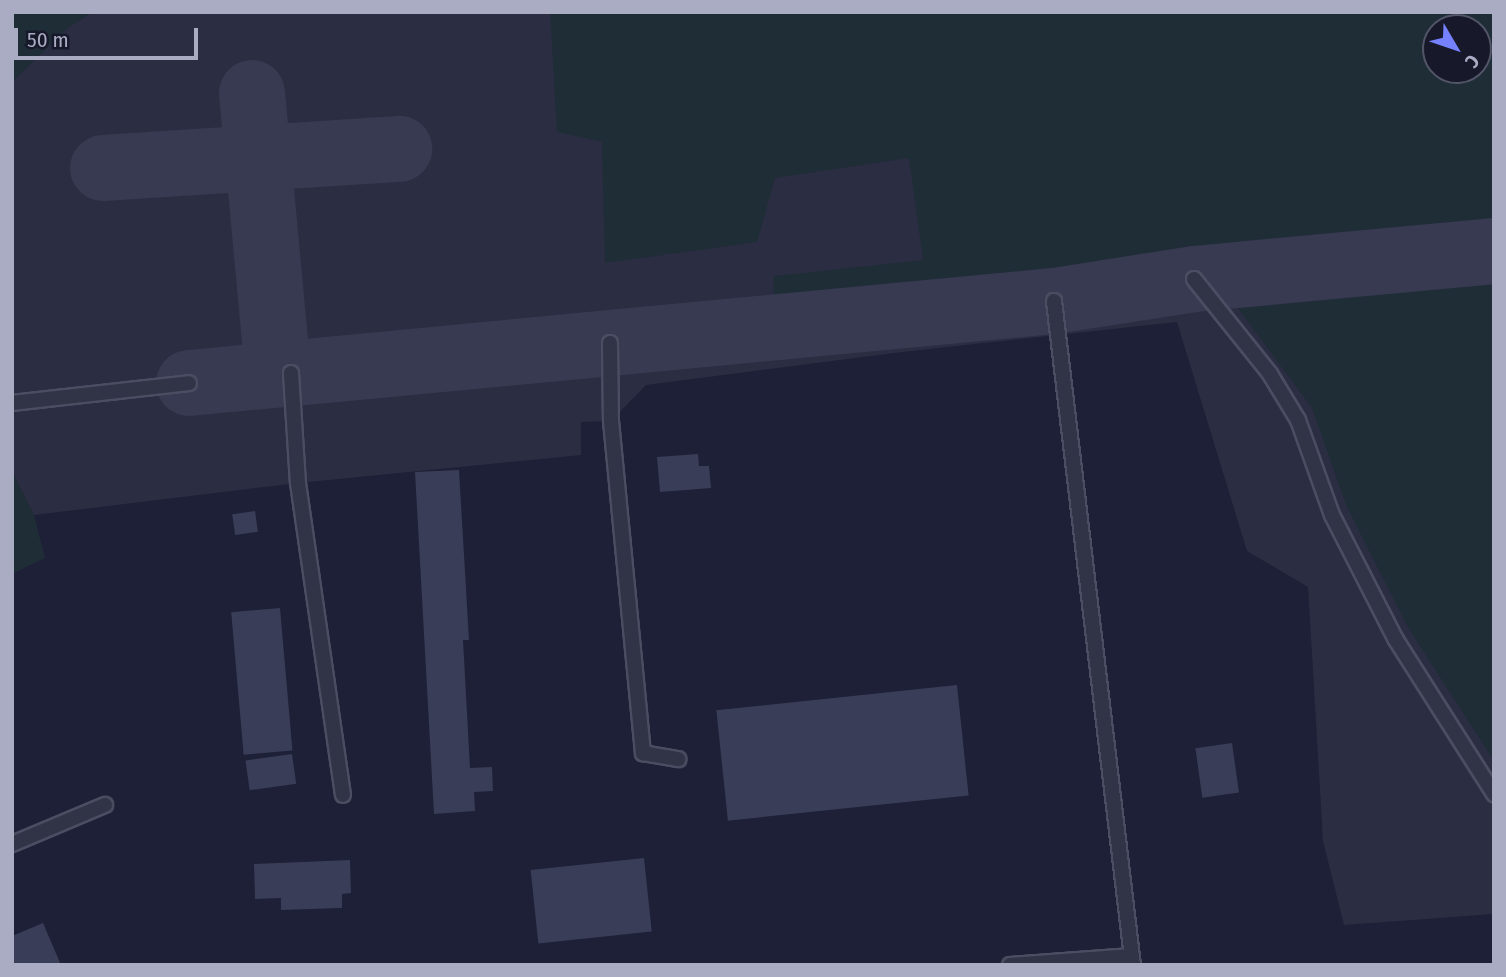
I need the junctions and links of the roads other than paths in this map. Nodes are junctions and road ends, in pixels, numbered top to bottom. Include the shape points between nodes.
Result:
1 (1194, 279) dead end
2 (1054, 301) dead end
3 (610, 343) dead end
4 (291, 373) dead end
5 (189, 383) dead end
6 (12, 403) edge
7 (678, 759) dead end
8 (1494, 794) edge
9 (342, 795) dead end
10 (104, 805) dead end
11 (12, 844) edge
12 (1132, 960) edge
13 (1010, 965) edge

1 - 8 lane via 1270,374 1298,419 1332,515 1396,640
2 - 12 lane
3 - 7 lane via 611,421 643,753
4 - 9 lane via 298,483
5 - 6 lane
10 - 11 lane
12 - 13 lane

